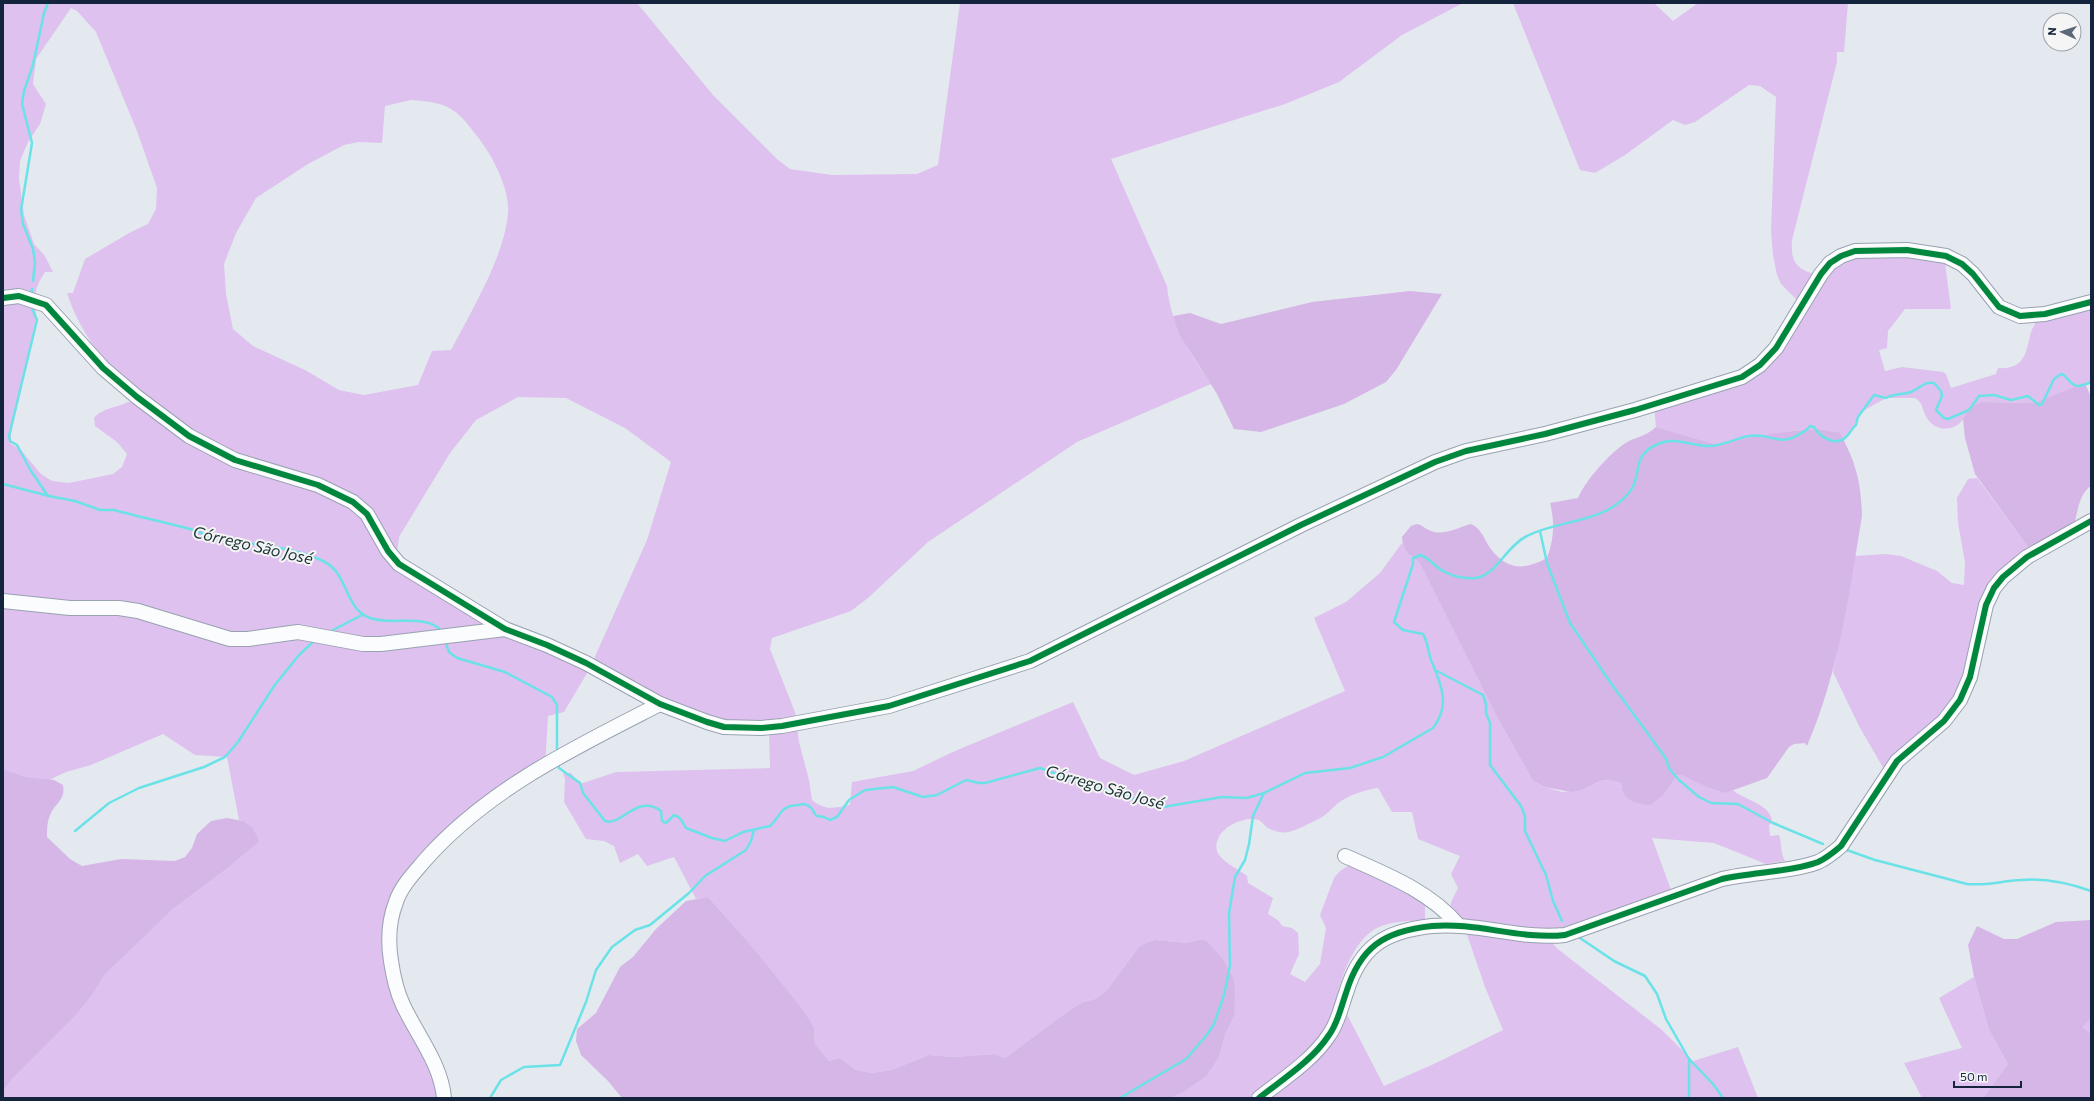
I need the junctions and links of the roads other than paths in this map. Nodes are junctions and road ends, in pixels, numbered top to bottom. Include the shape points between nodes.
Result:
1 (3, 298) edge
2 (2091, 302) edge
3 (2091, 521) edge
4 (3, 601) edge
5 (505, 629) junction
6 (660, 704) junction
7 (1345, 856) dead end
8 (1458, 925) junction
9 (444, 1098) edge
10 (1259, 1098) edge

1 - 5 street via 19,296 46,305 103,368 189,436 235,460 318,485 353,502 367,514 388,551 399,564
2 - 6 street via 2046,314 2020,316 1999,307 1974,274 1946,256 1907,250 1855,251 1830,263 1776,348 1760,365 1742,377 1628,412 1538,436 1466,451 1434,462 1030,661 889,706 782,726 724,726
3 - 8 street via 2027,557 2002,577 1986,605 1970,677 1960,700 1944,721 1897,761 1841,846 1830,855 1805,866 1722,879 1565,934 1535,936
4 - 5 street via 70,608 119,608 138,611 234,640 298,632 363,644 390,643
5 - 6 street via 586,663
6 - 9 street via 549,762 481,808 459,826 419,868 396,901 389,938 395,980 402,1003 441,1079
7 - 8 street via 1394,878 1446,910
8 - 10 street via 1431,926 1391,935 1372,946 1352,974 1336,1024 1323,1044

